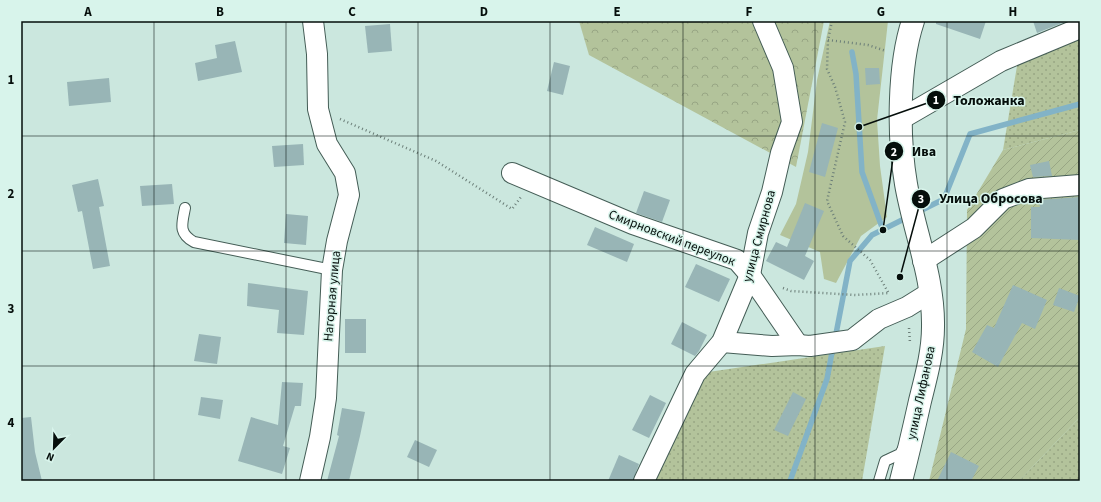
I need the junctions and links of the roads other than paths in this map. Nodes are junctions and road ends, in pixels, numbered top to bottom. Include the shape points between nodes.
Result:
1 (313, 21) edge
2 (763, 21) edge
3 (908, 27) edge
4 (1080, 28) edge
5 (901, 119) junction
6 (512, 173) dead end
7 (1080, 185) edge
8 (185, 208) dead end
9 (924, 260) junction
10 (332, 270) junction
11 (750, 275) junction
12 (931, 292) junction
13 (722, 342) junction
14 (804, 345) junction
15 (913, 432) junction
16 (310, 481) edge
17 (644, 481) edge
18 (879, 481) edge
19 (901, 481) edge

1 - 10 street, Нагорная улица via 317,54 318,109 327,144 345,173 349,195
2 - 11 street, улица Смирнова via 783,68 792,122 780,153 772,192 758,234
3 - 5 street, улица Лифанова
4 - 5 street via 1001,61
5 - 9 street, улица Лифанова via 906,183
6 - 11 street, Смирновский переулок via 632,224 737,260
7 - 9 street via 1029,189 1003,199 974,228
8 - 10 lane via 182,232 194,242
9 - 12 street, улица Лифанова
10 - 16 street, Нагорная улица via 326,398
11 - 13 street, улица Смирнова
11 - 14 street, Смирновский переулок
12 - 14 street via 907,307 879,319 852,340
12 - 15 street, улица Лифанова via 933,327 930,362
13 - 14 street via 772,346
13 - 17 street, улица Смирнова via 695,374
15 - 18 lane via 900,454 885,461
15 - 19 street, улица Лифанова

